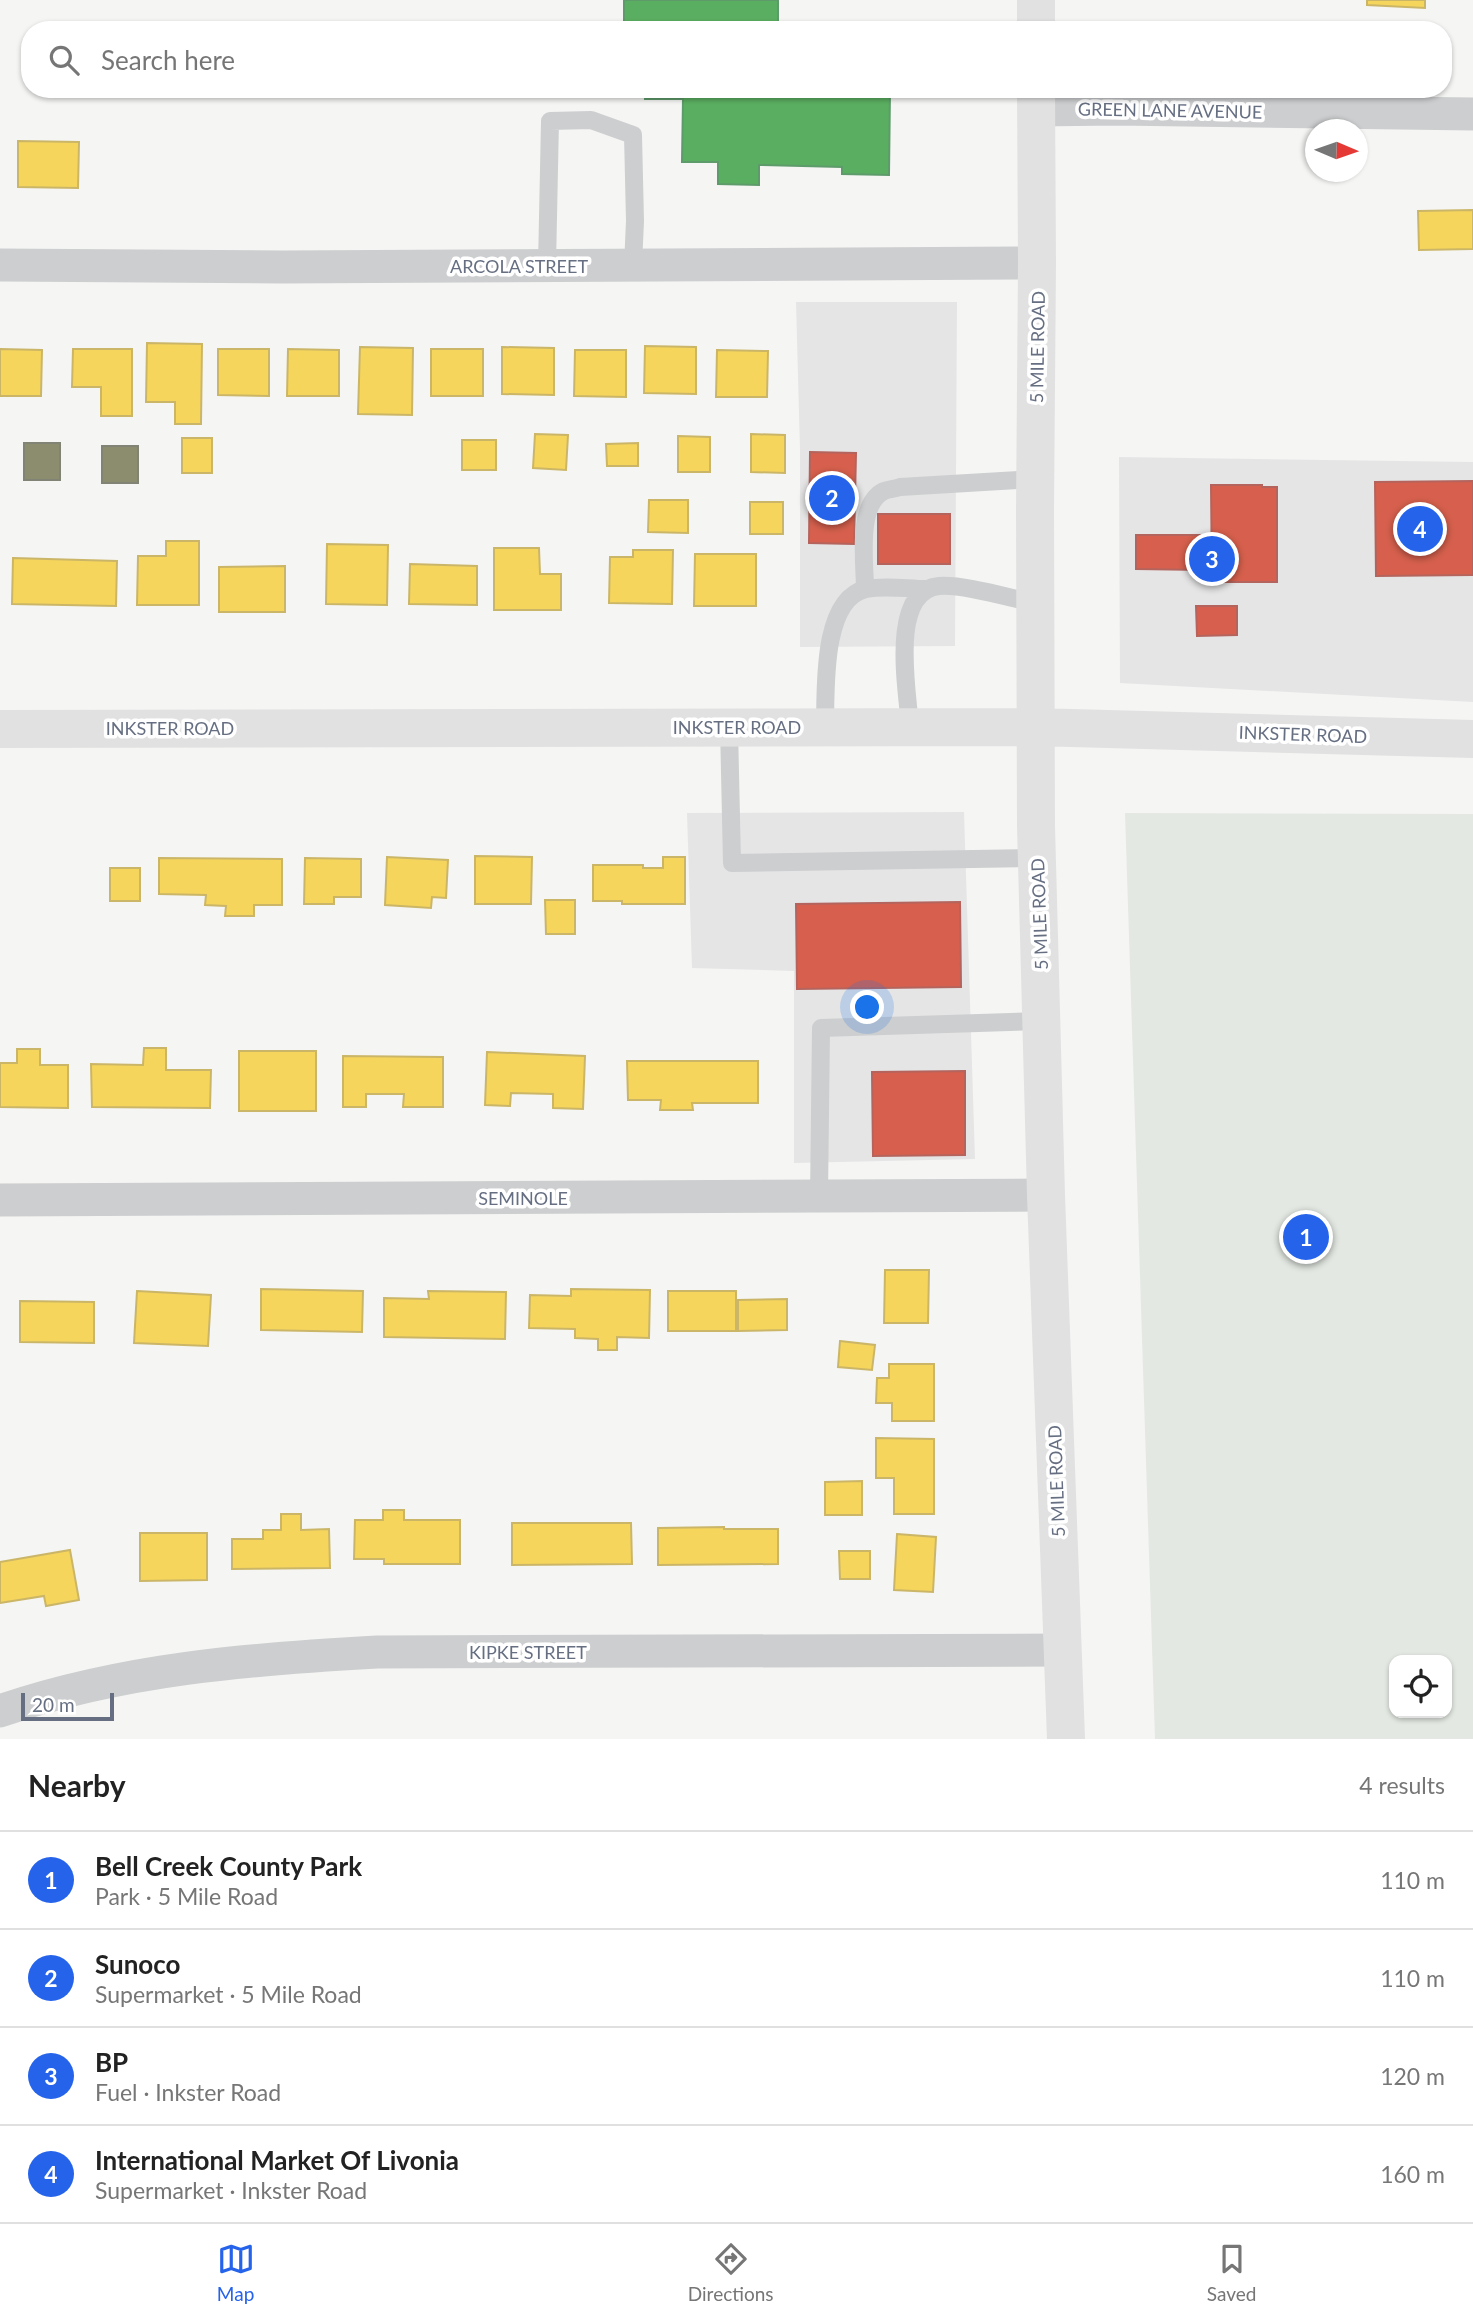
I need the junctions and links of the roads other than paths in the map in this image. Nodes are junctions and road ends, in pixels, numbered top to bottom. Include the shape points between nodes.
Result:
1 (1036, 0) edge
2 (1036, 21) edge
3 (1036, 100) edge
4 (1473, 114) edge
5 (1037, 263) junction
6 (0, 265) edge
7 (547, 266) junction
8 (633, 266) junction
9 (1036, 479) junction
10 (865, 589) junction
11 (927, 589) junction
12 (1035, 603) junction
13 (729, 727) junction
14 (825, 727) junction
15 (910, 727) junction
16 (1035, 727) junction
17 (0, 729) edge
18 (1473, 739) edge
19 (1037, 858) junction
20 (1042, 1021) junction
21 (1046, 1195) junction
22 (819, 1197) junction
23 (0, 1200) edge
24 (1063, 1650) junction
25 (0, 1711) edge
26 (1066, 1739) edge

1 - 2 main road
3 - 4 street, GREEN LANE AVENUE via 1117,109
3 - 5 main road, 5 MILE ROAD
5 - 8 street, ARCOLA STREET
5 - 9 main road, 5 MILE ROAD
6 - 7 street, ARCOLA STREET
7 - 8 street, ARCOLA STREET
7 - 8 lane via 550,121 591,120 633,135
9 - 10 lane via 882,492 865,517
9 - 12 main road, 5 MILE ROAD
10 - 11 lane
10 - 14 lane via 848,597 834,625
11 - 12 lane via 953,587
11 - 15 lane via 910,609 906,626
12 - 16 main road, 5 MILE ROAD
13 - 14 main road, INKSTER ROAD
13 - 17 main road, INKSTER ROAD
13 - 19 lane via 732,863
14 - 15 main road, INKSTER ROAD
15 - 16 main road, INKSTER ROAD
16 - 18 main road, INKSTER ROAD
16 - 19 main road, 5 MILE ROAD
19 - 20 main road, 5 MILE ROAD
20 - 21 main road, 5 MILE ROAD
20 - 22 lane via 821,1028
21 - 22 street, SEMINOLE
21 - 24 main road, 5 MILE ROAD
22 - 23 street, SEMINOLE
24 - 25 street, KIPKE STREET via 391,1652 265,1658 128,1678
24 - 26 main road, 5 MILE ROAD

